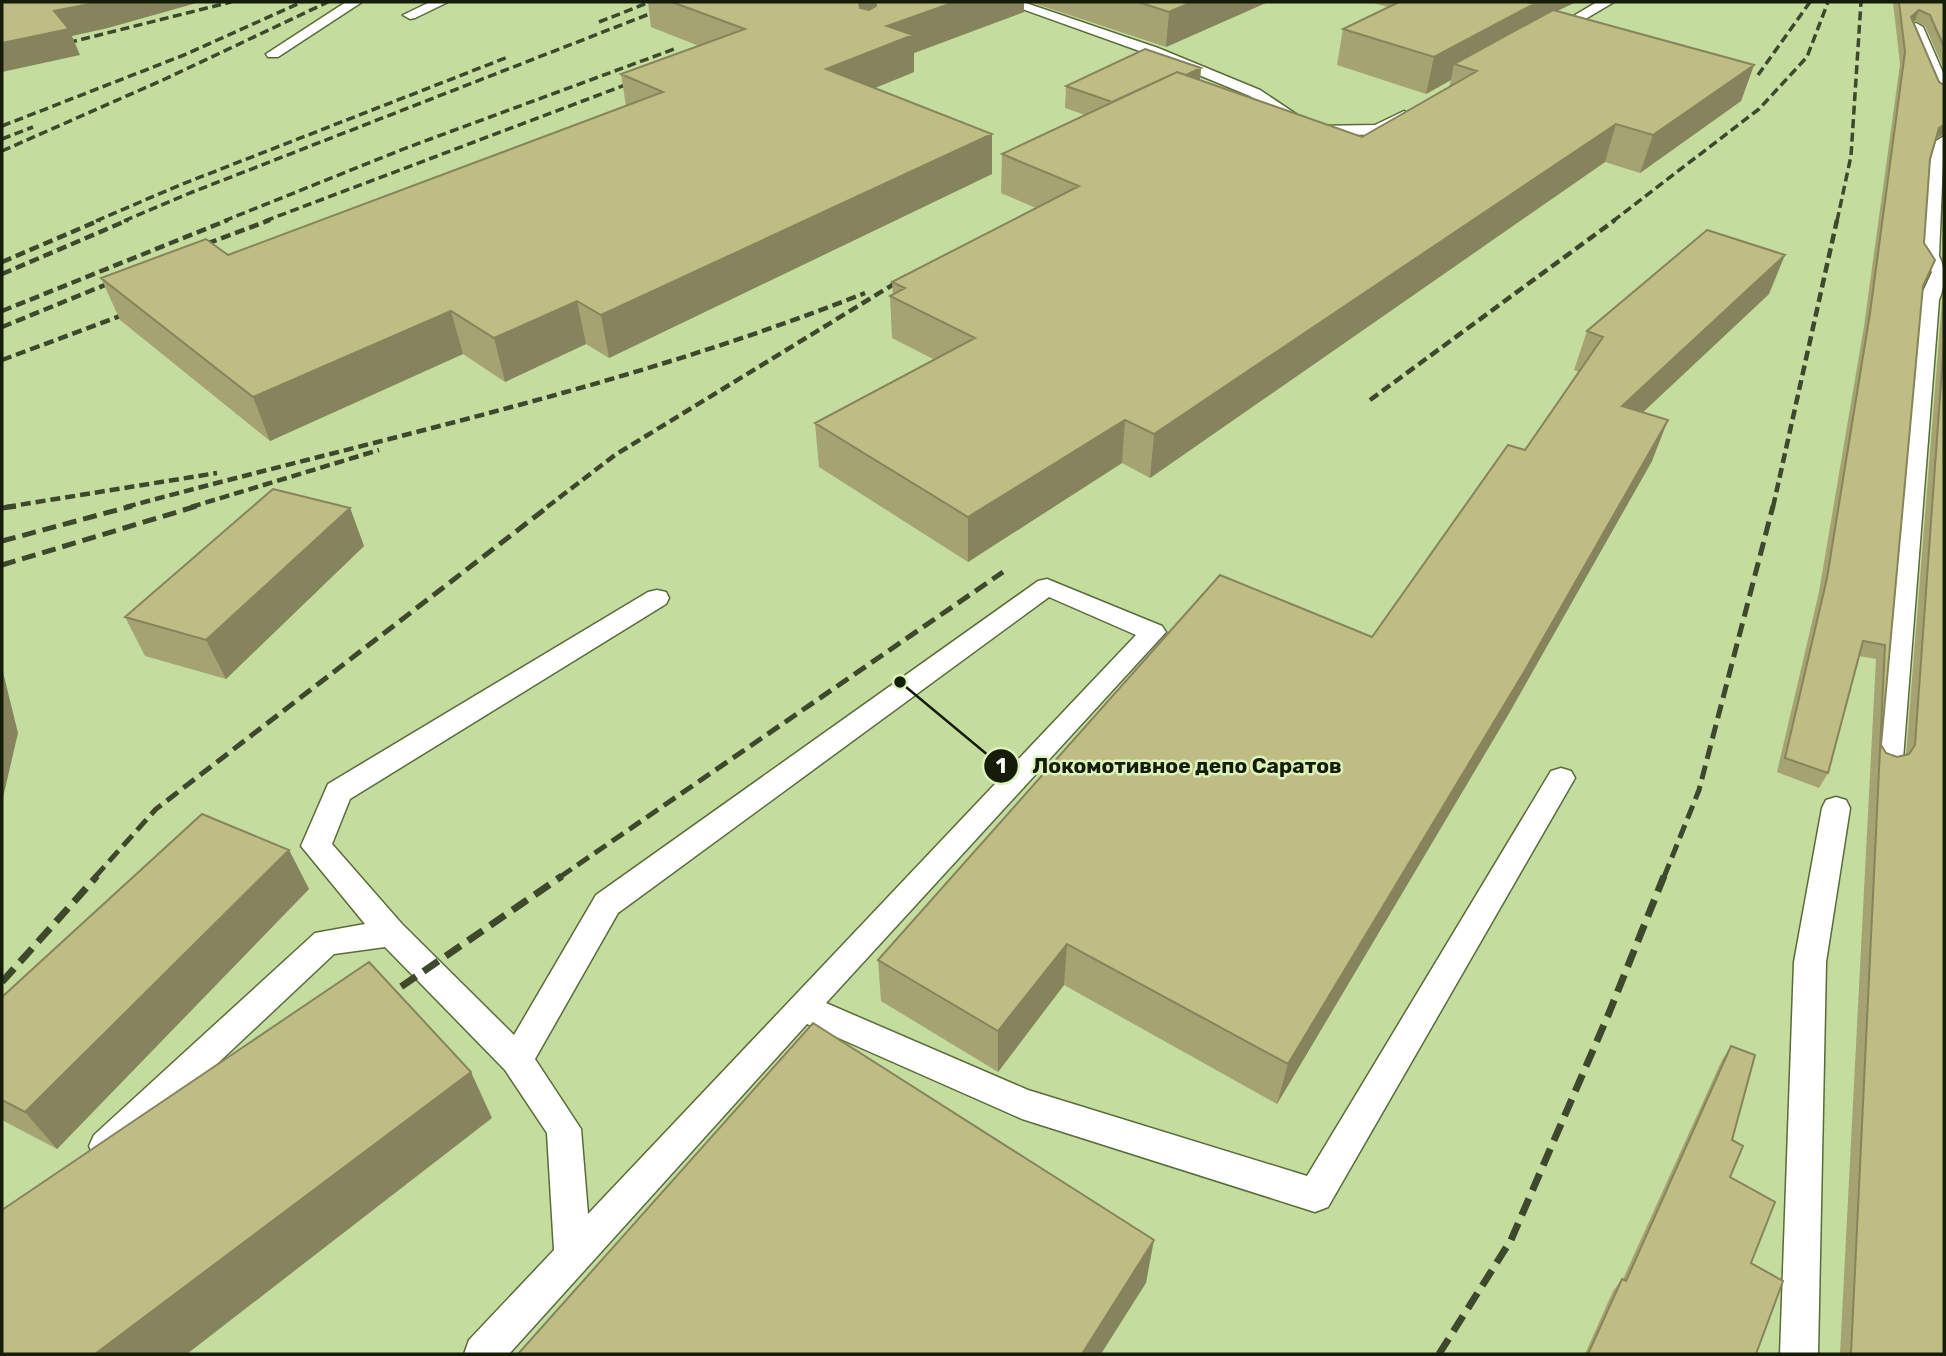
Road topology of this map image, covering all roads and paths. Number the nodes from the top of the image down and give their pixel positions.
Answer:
1 (355, 2) edge
2 (441, 2) edge
3 (1010, 2) edge
4 (1607, 2) edge
5 (410, 15) dead end
6 (1916, 27) edge
7 (1542, 39) edge
8 (273, 54) dead end
9 (1944, 92) edge
10 (1414, 111) edge
11 (1944, 141) edge
12 (1942, 273) edge
13 (657, 598) dead end
14 (1889, 759) edge
15 (1561, 778) dead end
16 (1836, 808) dead end
17 (391, 933) junction
18 (802, 1007) junction
19 (517, 1060) junction
20 (106, 1146) edge
21 (573, 1257) junction
22 (483, 1354) edge
23 (1799, 1354) edge

1 - 8 lane
2 - 5 lane
3 - 10 lane
4 - 7 lane
6 - 9 lane
11 - 12 lane
12 - 14 lane
13 - 17 lane
15 - 18 lane
16 - 23 lane
17 - 19 lane
17 - 20 lane
18 - 19 lane
18 - 21 lane
19 - 21 lane
21 - 22 lane

